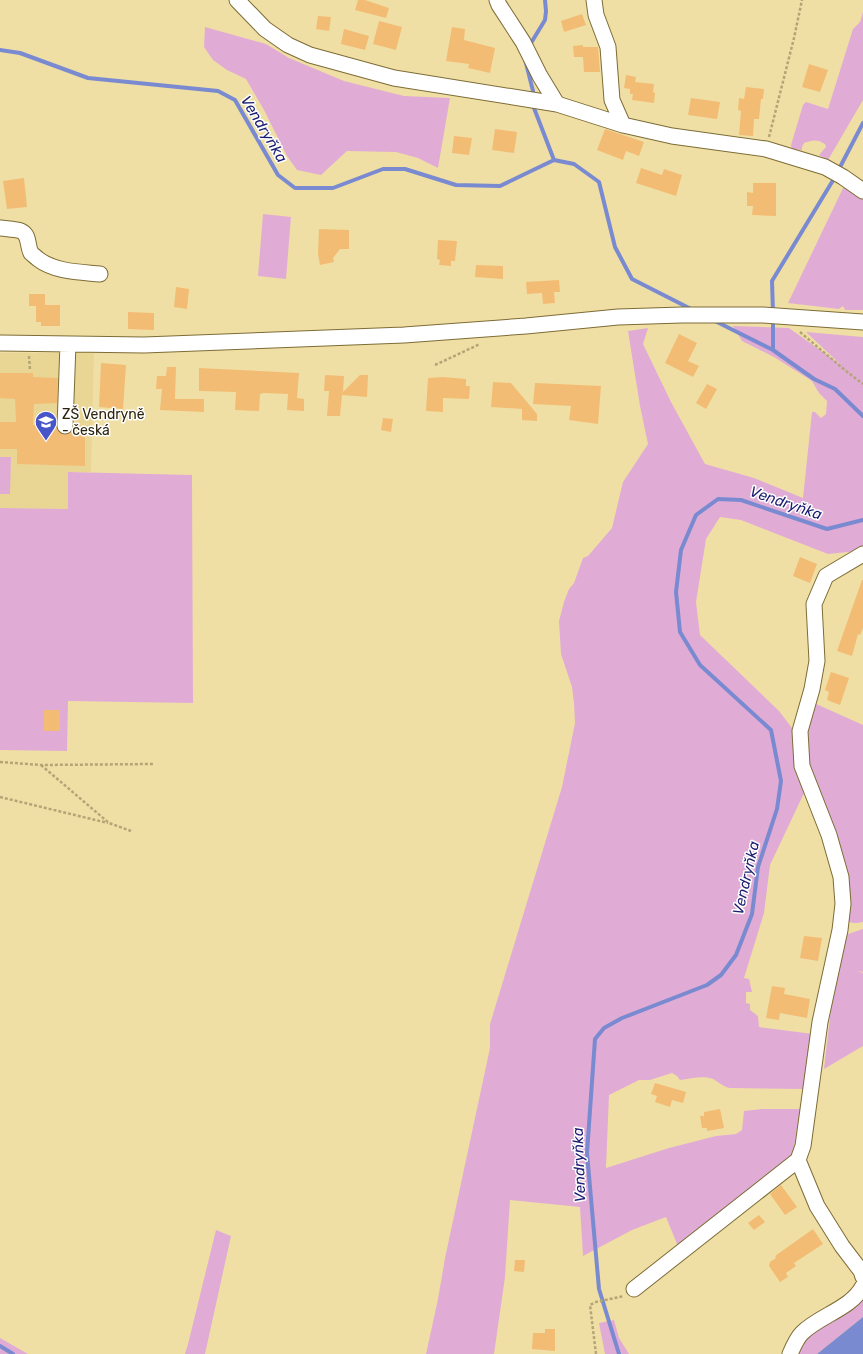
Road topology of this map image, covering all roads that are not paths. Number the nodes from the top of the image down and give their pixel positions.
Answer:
1 (237, 0) edge
2 (497, 0) edge
3 (594, 0) edge
4 (557, 104) junction
5 (623, 125) junction
6 (863, 191) edge
7 (0, 228) edge
8 (100, 274) dead end
9 (863, 322) edge
10 (0, 343) edge
11 (68, 344) junction
12 (65, 426) dead end
13 (863, 554) edge
14 (798, 1160) junction
15 (863, 1277) edge
16 (863, 1286) edge
17 (634, 1289) dead end
18 (790, 1354) edge

1 - 4 street
2 - 4 street
3 - 5 street
4 - 5 street
5 - 6 street
7 - 8 street
9 - 11 street
10 - 11 street
11 - 12 street
13 - 14 street
14 - 15 street
14 - 17 street
16 - 18 street

